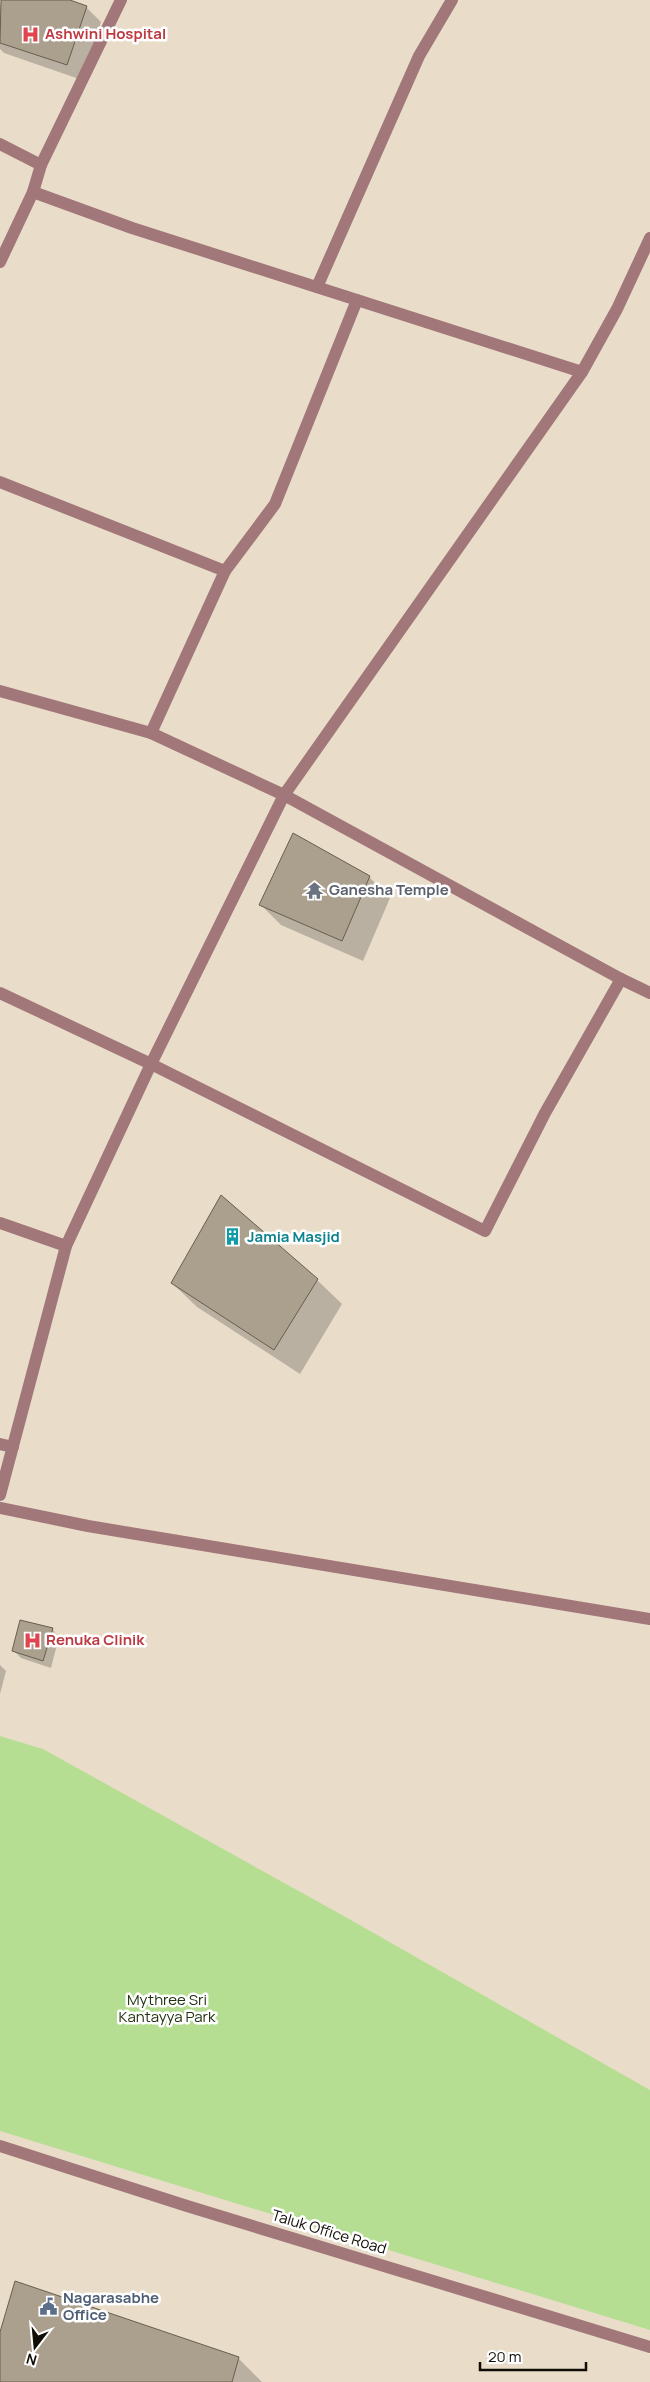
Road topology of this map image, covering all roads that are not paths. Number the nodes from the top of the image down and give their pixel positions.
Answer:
1 (121, 0) edge
2 (452, 0) edge
3 (0, 144) edge
4 (41, 165) junction
5 (34, 192) junction
6 (650, 238) edge
7 (0, 262) edge
8 (317, 287) junction
9 (357, 300) junction
10 (582, 372) junction
11 (0, 482) edge
12 (225, 571) junction
13 (0, 691) edge
14 (151, 733) junction
15 (284, 795) junction
16 (621, 979) junction
17 (0, 993) edge
18 (650, 993) edge
19 (151, 1064) junction
20 (0, 1222) edge
21 (66, 1246) junction
22 (6, 1446) edge
23 (0, 1495) edge
24 (0, 1508) edge
25 (650, 1619) edge
26 (0, 2146) edge
27 (650, 2347) edge

1 - 4 street
2 - 8 street
3 - 4 street
4 - 5 street
5 - 7 street
5 - 8 street
6 - 10 street
8 - 9 street
9 - 10 street
9 - 12 street
10 - 15 street
11 - 12 street
12 - 14 street
13 - 14 street
14 - 15 street
15 - 16 street
15 - 19 street
16 - 18 street
16 - 19 street
17 - 19 street
19 - 21 street
20 - 21 street
21 - 22 street
22 - 23 street
24 - 25 street
26 - 27 street, Taluk Office Road

